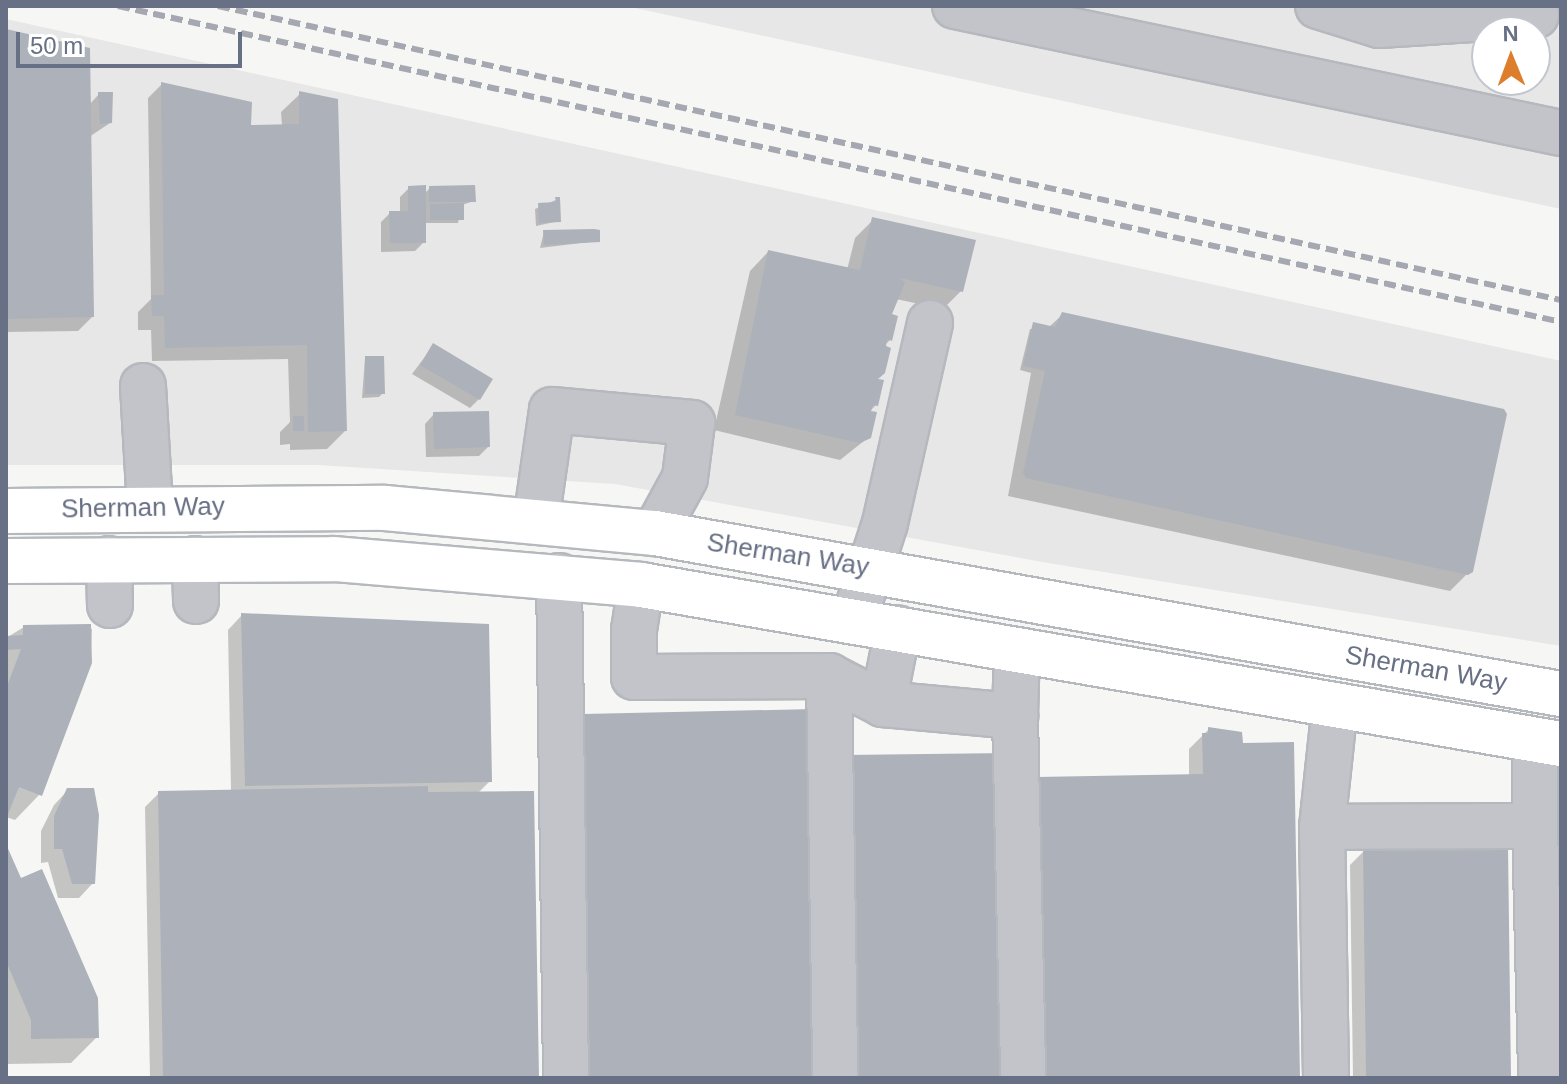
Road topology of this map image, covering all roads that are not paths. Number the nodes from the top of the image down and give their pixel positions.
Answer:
1 (955, 6) edge
2 (1318, 6) edge
3 (1535, 6) edge
4 (1561, 133) edge
5 (930, 323) dead end
6 (143, 386) dead end
7 (150, 507) junction
8 (343, 507) junction
9 (6, 511) edge
10 (536, 521) junction
11 (655, 533) junction
12 (109, 559) junction
13 (334, 559) junction
14 (6, 561) edge
15 (869, 568) junction
16 (542, 574) junction
17 (641, 585) junction
18 (110, 605) dead end
19 (854, 619) junction
20 (898, 628) junction
21 (1017, 650) junction
22 (1346, 655) junction
23 (829, 676) junction
24 (1561, 694) edge
25 (883, 704) junction
26 (1335, 706) junction
27 (1015, 716) junction
28 (1548, 742) edge
29 (1322, 827) junction
30 (1544, 842) edge
31 (566, 1078) edge
32 (835, 1078) edge
33 (1023, 1078) edge
34 (1326, 1078) edge
35 (1541, 1078) edge

1 - 4 lane
2 - 3 lane
5 - 15 lane
6 - 7 lane
7 - 8 main road, Sherman Way
7 - 9 main road, Sherman Way
8 - 10 main road, Sherman Way
8 - 13 main road
10 - 11 main road, Sherman Way
10 - 11 lane
10 - 16 main road
11 - 15 main road, Sherman Way
11 - 17 main road
12 - 13 main road, Sherman Way
12 - 14 main road, Sherman Way
12 - 18 lane
13 - 16 main road, Sherman Way
15 - 19 lane
15 - 22 main road, Sherman Way
16 - 17 main road, Sherman Way
16 - 31 lane
17 - 19 main road, Sherman Way
17 - 23 lane
19 - 20 main road, Sherman Way
20 - 21 main road, Sherman Way
20 - 25 lane
21 - 26 main road, Sherman Way
21 - 27 lane
22 - 24 main road, Sherman Way
22 - 26 main road
23 - 25 lane
23 - 32 lane
25 - 27 lane
26 - 28 main road, Sherman Way
26 - 29 lane
27 - 33 lane
28 - 30 lane
29 - 30 lane
29 - 34 lane
30 - 35 lane

